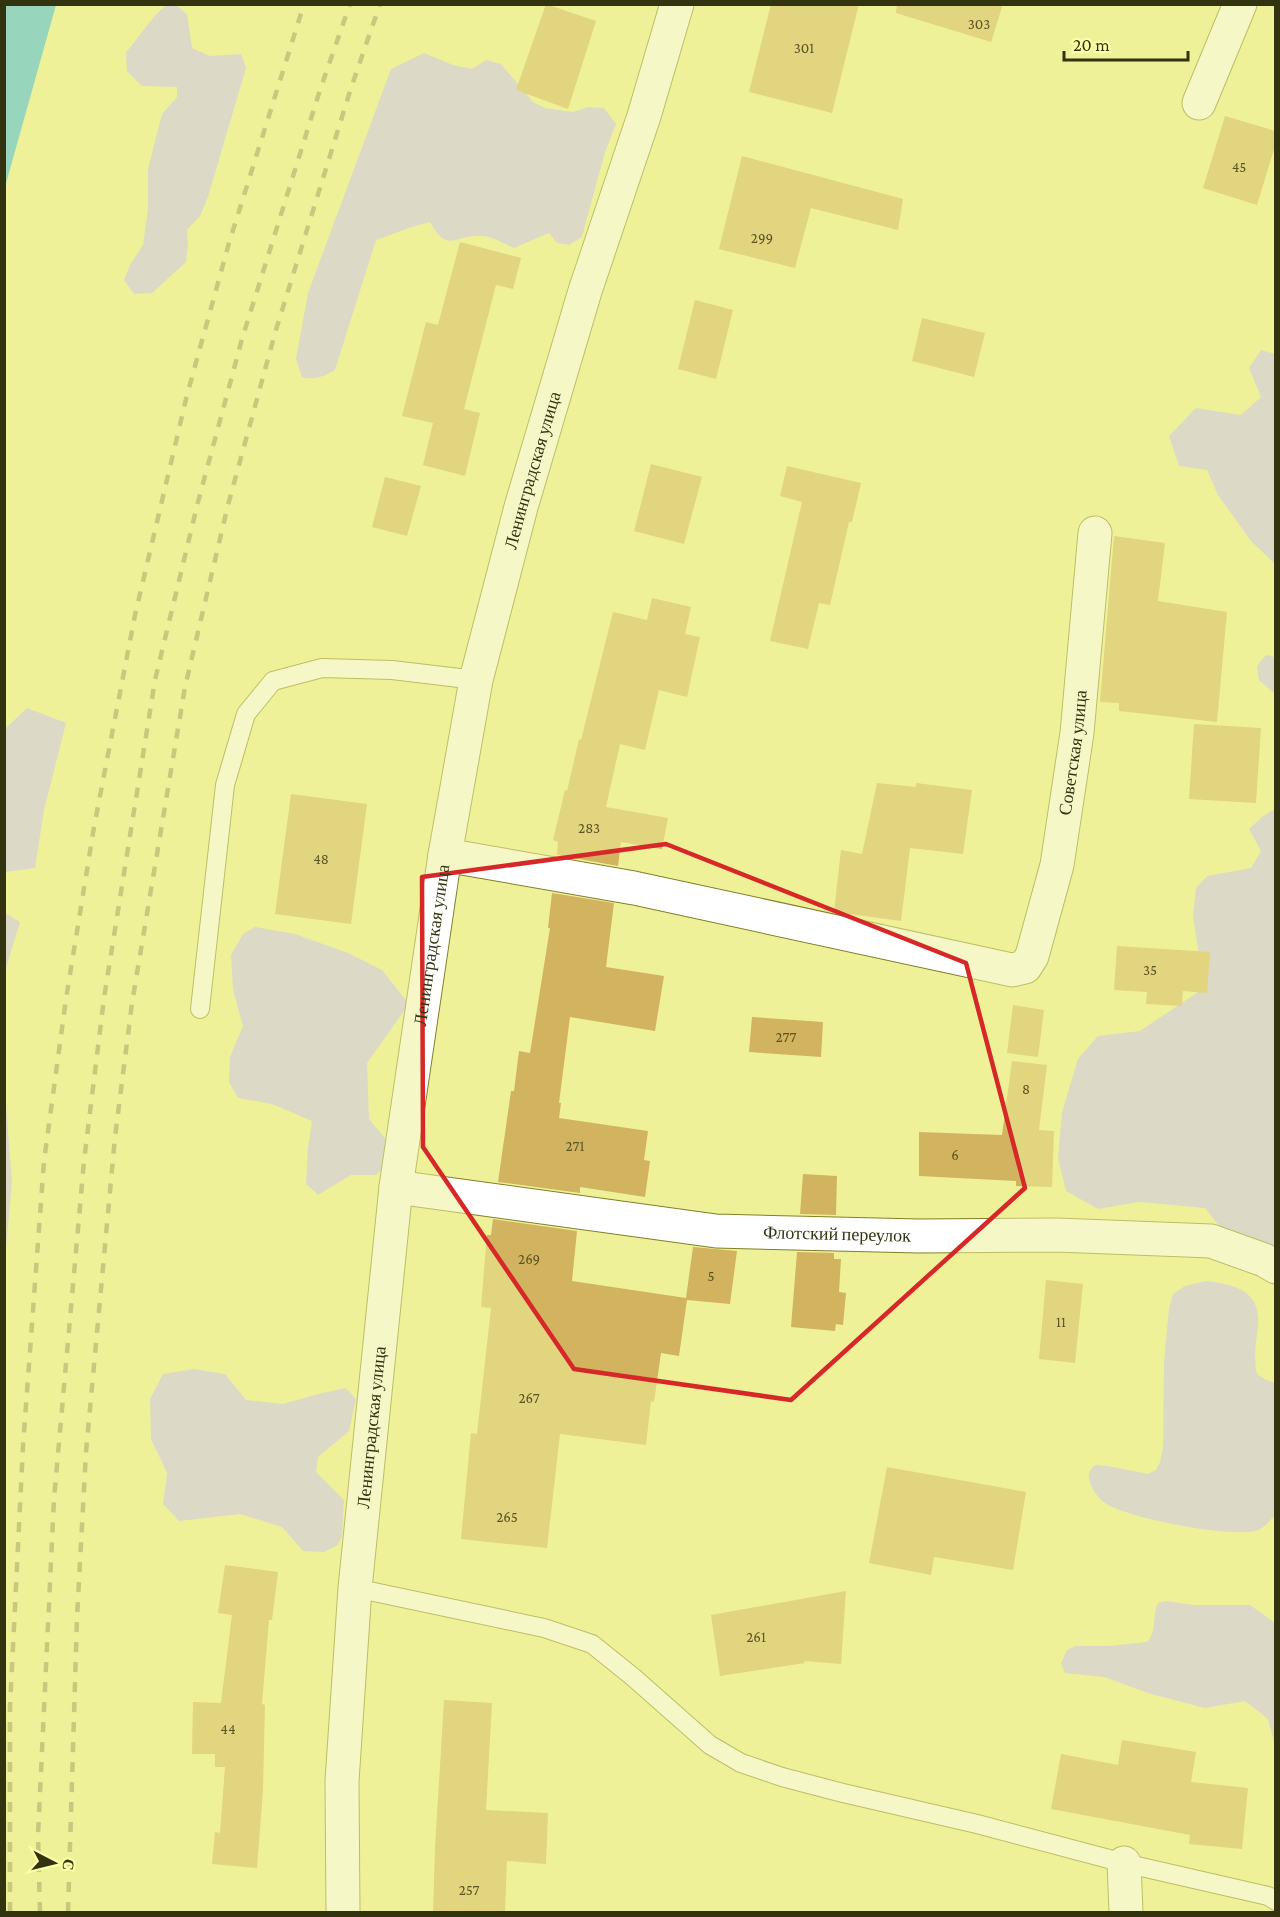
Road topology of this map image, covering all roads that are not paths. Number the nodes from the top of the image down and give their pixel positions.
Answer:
1 (677, 4) edge
2 (1240, 4) edge
3 (1199, 103) dead end
4 (1095, 533) dead end
5 (476, 680) junction
6 (445, 855) junction
7 (200, 1010) dead end
8 (396, 1187) junction
9 (1275, 1267) edge
10 (355, 1588) junction
11 (1125, 1863) junction
12 (1275, 1901) edge
13 (343, 1912) edge
14 (1126, 1912) edge

1 - 5 street, Ленинградская улица
2 - 3 street
4 - 6 street, Советская улица
5 - 6 street, Ленинградская улица
5 - 7 lane
6 - 8 street, Ленинградская улица
8 - 9 street, Флотский переулок
8 - 10 street, Ленинградская улица
10 - 11 lane
10 - 13 street, Ленинградская улица
11 - 12 lane
11 - 14 street

